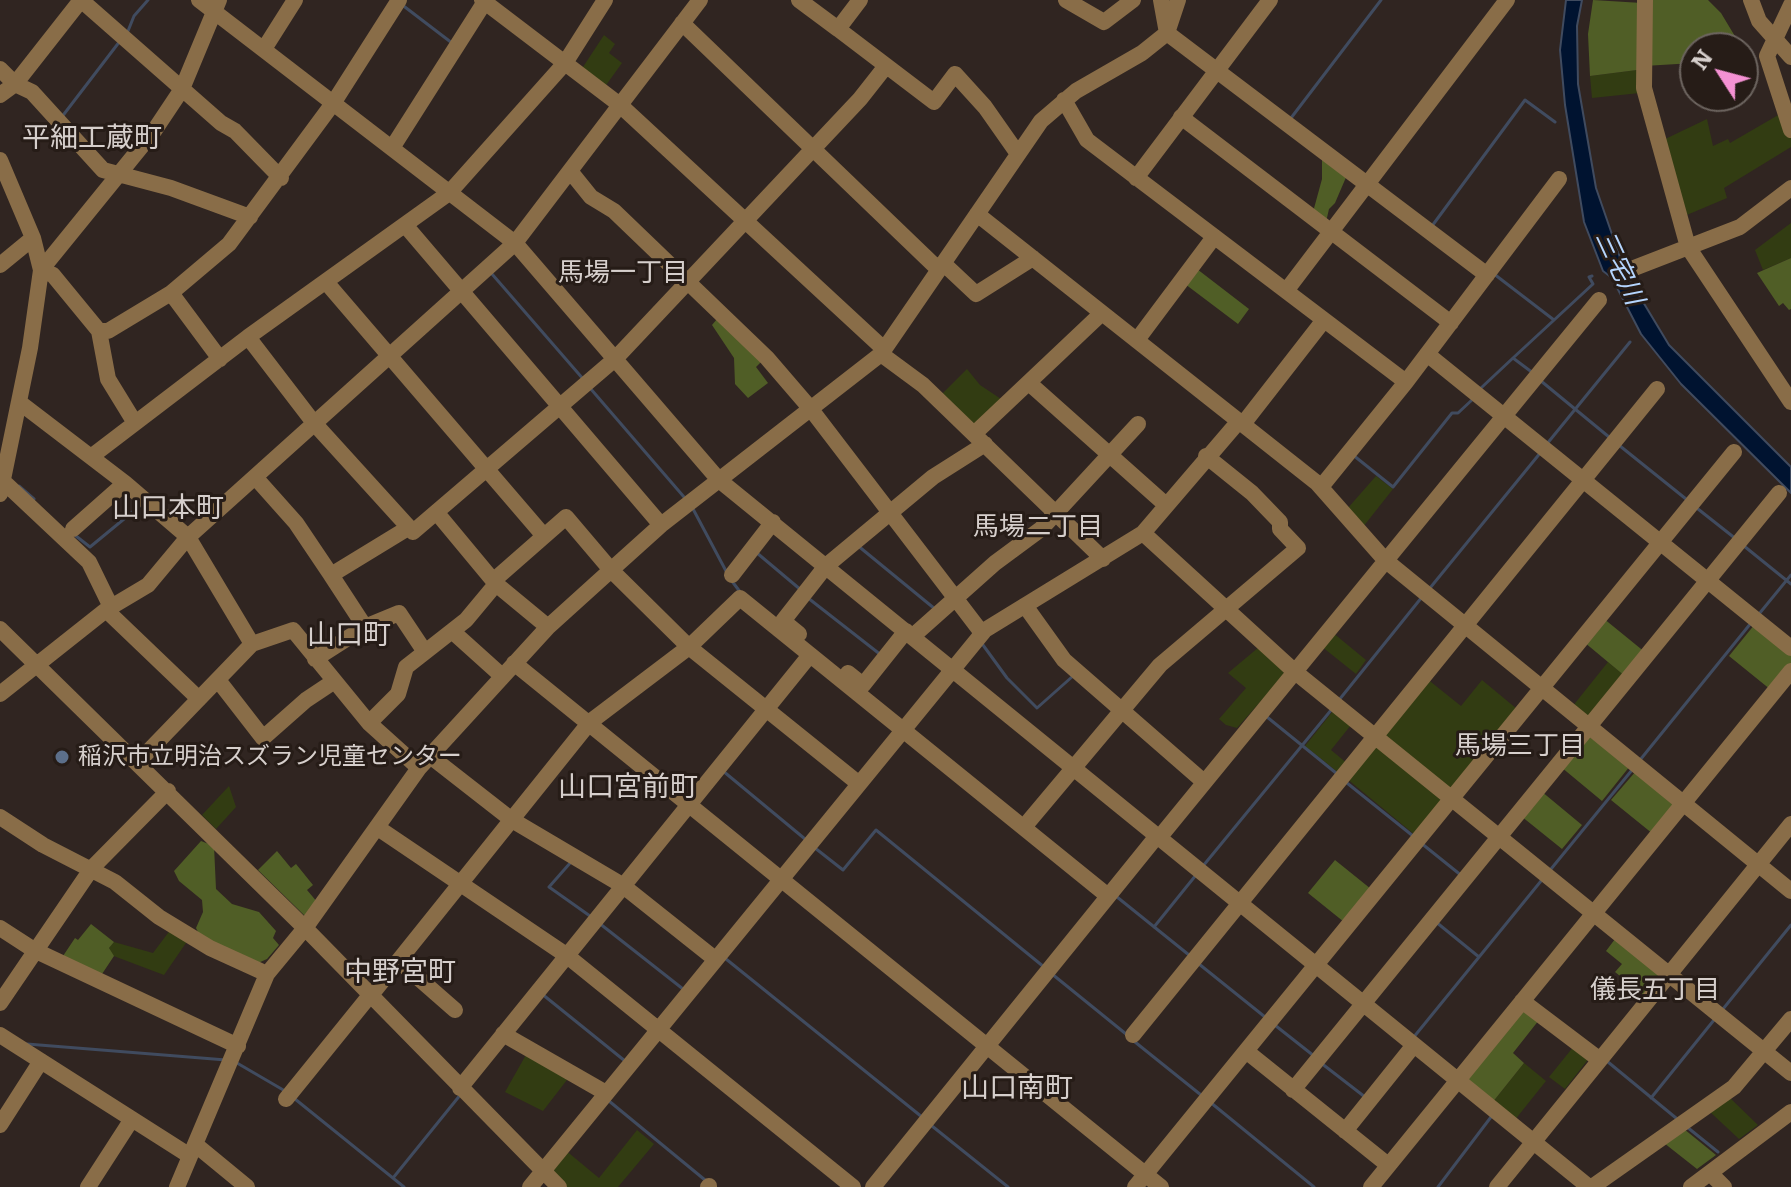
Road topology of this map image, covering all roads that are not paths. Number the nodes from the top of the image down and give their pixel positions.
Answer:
1 (81, 0) edge
2 (199, 0) edge
3 (295, 0) edge
4 (399, 0) edge
5 (605, 0) edge
6 (700, 0) edge
7 (799, 0) edge
8 (860, 0) edge
9 (1066, 0) edge
10 (1133, 0) edge
11 (1161, 0) edge
12 (1178, 0) edge
13 (1507, 0) edge
14 (1645, 0) edge
15 (1751, 0) edge
16 (484, 1) edge
17 (1267, 1) edge
18 (1791, 5) edge
19 (217, 6) edge
20 (682, 23) junction
21 (838, 29) junction
22 (1167, 33) junction
23 (1775, 40) junction
24 (264, 49) junction
25 (1791, 57) edge
26 (565, 63) junction
27 (886, 66) junction
28 (0, 69) edge
29 (1217, 70) junction
30 (15, 84) junction
31 (182, 89) junction
32 (0, 95) edge
33 (1064, 100) junction
34 (334, 102) junction
35 (620, 105) junction
36 (1181, 117) junction
37 (1791, 130) edge
38 (392, 148) junction
39 (813, 150) junction
40 (1018, 154) junction
41 (1, 167) edge
42 (570, 171) junction
43 (118, 176) junction
44 (281, 178) junction
45 (1136, 178) junction
46 (1559, 179) dead end
47 (1367, 184) junction
48 (1791, 188) edge
49 (449, 193) junction
50 (977, 214) junction
51 (250, 217) junction
52 (746, 221) junction
53 (405, 225) junction
54 (1331, 231) junction
55 (1214, 237) junction
56 (33, 238) junction
57 (515, 243) junction
58 (1688, 247) junction
59 (1033, 258) junction
60 (0, 265) edge
61 (941, 266) junction
62 (41, 270) junction
63 (1629, 270) dead end
64 (1487, 275) junction
65 (326, 282) junction
66 (687, 282) junction
67 (461, 291) junction
68 (1286, 291) junction
69 (171, 293) junction
70 (1599, 300) dead end
71 (1102, 313) junction
72 (1324, 320) junction
73 (1451, 323) junction
74 (99, 331) junction
75 (248, 337) junction
76 (1137, 340) junction
77 (882, 351) junction
78 (1427, 354) junction
79 (389, 355) junction
80 (220, 359) junction
81 (615, 359) junction
82 (1406, 382) junction
83 (1029, 383) junction
84 (1657, 389) dead end
85 (19, 402) junction
86 (1791, 402) edge
87 (560, 407) junction
88 (810, 408) junction
89 (1503, 416) junction
90 (135, 423) junction
91 (314, 423) junction
92 (1241, 423) junction
93 (1138, 424) dead end
94 (980, 439) junction
95 (4, 452) edge
96 (1734, 452) dead end
97 (92, 456) junction
98 (1109, 456) junction
99 (1206, 456) junction
100 (487, 470) junction
101 (255, 477) junction
102 (719, 480) junction
103 (1583, 481) junction
104 (125, 483) junction
105 (1321, 487) junction
106 (1, 488) edge
107 (1779, 493) dead end
108 (1166, 505) junction
109 (891, 512) junction
110 (1054, 512) junction
111 (437, 513) junction
112 (773, 522) junction
113 (661, 525) junction
114 (408, 528) junction
115 (73, 529) dead end
116 (1143, 533) junction
117 (544, 536) junction
118 (188, 537) junction
119 (1660, 543) junction
120 (1103, 559) junction
121 (1385, 560) junction
122 (826, 566) junction
123 (611, 570) junction
124 (331, 575) junction
125 (732, 575) dead end
126 (495, 582) junction
127 (1708, 582) junction
128 (954, 599) junction
129 (1026, 607) junction
130 (109, 609) junction
131 (1225, 610) junction
132 (1465, 626) junction
133 (365, 627) junction
134 (548, 627) junction
135 (0, 629) edge
136 (452, 631) junction
137 (982, 633) junction
138 (910, 634) junction
139 (252, 644) junction
140 (689, 647) junction
141 (1791, 648) edge
142 (425, 652) junction
143 (810, 655) junction
144 (315, 659) junction
145 (514, 663) junction
146 (36, 664) junction
147 (951, 668) junction
148 (1294, 671) junction
149 (1791, 671) edge
150 (502, 676) junction
151 (218, 680) junction
152 (333, 682) junction
153 (1541, 687) junction
154 (0, 694) edge
155 (199, 699) junction
156 (766, 710) junction
157 (1122, 710) junction
158 (590, 722) junction
159 (369, 723) junction
160 (1590, 727) junction
161 (901, 730) junction
162 (1374, 737) junction
163 (138, 762) junction
164 (424, 762) junction
165 (1073, 768) junction
166 (1204, 782) junction
167 (858, 783) junction
168 (168, 791) junction
169 (1450, 799) junction
170 (690, 803) junction
171 (1683, 803) junction
172 (0, 817) edge
173 (512, 820) junction
174 (1029, 821) dead end
175 (1791, 824) edge
176 (378, 828) junction
177 (1158, 837) junction
178 (1499, 838) junction
179 (1758, 864) junction
180 (92, 868) junction
181 (781, 878) junction
182 (461, 883) junction
183 (622, 885) junction
184 (1791, 891) edge
185 (1108, 896) junction
186 (1239, 903) junction
187 (1593, 914) junction
188 (0, 928) edge
189 (305, 928) junction
190 (34, 950) junction
191 (566, 955) junction
192 (715, 959) junction
193 (399, 961) junction
194 (1316, 965) junction
195 (267, 974) junction
196 (1668, 976) junction
197 (371, 994) junction
198 (1522, 1001) junction
199 (0, 1003) edge
200 (1364, 1004) junction
201 (455, 1010) dead end
202 (1791, 1019) edge
203 (658, 1029) junction
204 (503, 1034) junction
205 (0, 1035) edge
206 (1133, 1035) dead end
207 (1414, 1045) junction
208 (238, 1046) junction
209 (987, 1046) junction
210 (1246, 1051) junction
211 (1765, 1053) junction
212 (1600, 1060) junction
213 (41, 1061) junction
214 (1791, 1073) edge
215 (1458, 1080) junction
216 (460, 1088) junction
217 (1293, 1090) junction
218 (606, 1093) junction
219 (286, 1099) dead end
220 (1791, 1112) edge
221 (132, 1119) junction
222 (0, 1125) edge
223 (1345, 1131) junction
224 (1533, 1142) junction
225 (193, 1151) junction
226 (1388, 1165) junction
227 (541, 1173) junction
228 (1710, 1173) junction
229 (1140, 1181) edge
230 (88, 1187) edge
231 (177, 1187) edge
232 (247, 1187) edge
233 (530, 1187) edge
234 (559, 1187) edge
235 (853, 1187) edge
236 (873, 1187) edge
237 (1161, 1187) edge
238 (1371, 1187) edge
239 (1497, 1187) edge
240 (1590, 1187) edge
241 (1691, 1187) edge
242 (1724, 1187) edge

1 - 30 street
1 - 31 street
2 - 19 street
3 - 24 street
4 - 34 street
5 - 26 street
6 - 20 street
7 - 21 street
8 - 21 street
9 - 10 street
11 - 22 street
12 - 22 street
13 - 47 street
14 - 58 street
15 - 23 street
16 - 26 street
16 - 38 street
17 - 29 street
18 - 23 street
19 - 24 street
19 - 31 street
20 - 35 street
20 - 39 street
21 - 27 street
22 - 29 street
22 - 33 street
23 - 25 street
23 - 37 street
24 - 34 street
26 - 35 street
26 - 49 street
27 - 39 street
27 - 40 street
28 - 30 street
29 - 36 street
29 - 47 street
30 - 32 street
30 - 43 street
31 - 43 street
31 - 44 street
33 - 40 street
33 - 45 street
34 - 38 street
34 - 44 street
35 - 42 street
35 - 52 street
36 - 45 street
36 - 54 street
38 - 49 street
39 - 52 street
39 - 61 street
40 - 50 street
41 - 56 street
42 - 57 street
42 - 66 street
43 - 51 street
43 - 62 street
44 - 51 street
45 - 55 street
46 - 64 street
47 - 54 street
47 - 64 street
48 - 58 street
49 - 53 street
49 - 57 street
50 - 59 street
50 - 61 street
51 - 69 street
52 - 66 street
52 - 77 street
53 - 65 street
53 - 67 street
54 - 68 street
54 - 73 street
55 - 68 street
55 - 76 street
56 - 60 street
56 - 62 street
57 - 67 street
57 - 81 street
58 - 63 street
58 - 86 street
59 - 61 street
59 - 71 street
61 - 77 street
62 - 74 street
62 - 85 street
64 - 73 street
65 - 75 street
65 - 79 street
66 - 81 street
66 - 88 street
67 - 79 street
67 - 87 street
68 - 72 street
69 - 74 street
69 - 80 street
70 - 89 street
71 - 76 street
71 - 83 street
72 - 82 street
72 - 92 street
73 - 78 street
74 - 90 street
75 - 80 street
75 - 91 street
76 - 92 street
77 - 88 street
77 - 94 street
78 - 82 street
78 - 89 street
79 - 91 street
79 - 100 street
80 - 90 street
81 - 87 street
81 - 102 street
82 - 105 street
83 - 94 street
83 - 98 street
84 - 103 street
85 - 95 street
85 - 97 street
87 - 100 street
87 - 113 street
88 - 102 street
88 - 109 street
89 - 103 street
89 - 121 street
90 - 97 street
91 - 101 street
91 - 114 street
92 - 99 street
92 - 105 street
93 - 98 street
94 - 109 street
94 - 110 street
95 - 106 street
96 - 119 street
97 - 104 street
98 - 108 street
98 - 110 street
99 - 108 street
99 - 131 street
100 - 111 street
100 - 117 street
101 - 118 street
101 - 124 street
102 - 112 street
102 - 113 street
103 - 119 street
103 - 132 street
104 - 115 street
104 - 118 street
105 - 121 street
106 - 130 street
107 - 127 street
108 - 116 street
109 - 122 street
109 - 128 street
110 - 120 street
110 - 128 street
111 - 114 street
111 - 126 street
112 - 122 street
112 - 125 street
113 - 123 street
114 - 124 street
116 - 120 street
116 - 131 street
117 - 123 street
117 - 126 street
118 - 130 street
118 - 139 street
119 - 127 street
119 - 153 street
120 - 129 street
121 - 132 street
121 - 148 street
122 - 138 street
122 - 138 street
123 - 134 street
123 - 140 street
124 - 133 street
126 - 134 street
126 - 136 street
127 - 141 street
127 - 160 street
128 - 137 street
128 - 138 street
129 - 137 street
129 - 157 street
130 - 146 street
130 - 155 street
131 - 148 street
131 - 157 street
132 - 153 street
132 - 162 street
133 - 142 street
133 - 144 street
134 - 145 street
135 - 146 street
136 - 142 street
136 - 150 street
137 - 147 street
138 - 147 street
139 - 144 street
139 - 151 street
140 - 143 street
140 - 156 street
140 - 158 street
142 - 159 street
143 - 156 street
143 - 161 street
144 - 152 street
145 - 150 street
145 - 158 street
146 - 154 street
146 - 163 street
147 - 161 street
147 - 165 street
148 - 162 street
148 - 166 street
149 - 171 street
150 - 164 street
151 - 152 street
151 - 155 street
152 - 159 street
153 - 160 street
153 - 169 street
155 - 163 street
156 - 167 street
156 - 170 street
157 - 165 street
157 - 166 street
158 - 170 street
158 - 173 street
159 - 164 street
160 - 171 street
160 - 178 street
161 - 167 street
161 - 185 street
162 - 169 street
162 - 186 street
163 - 168 street
164 - 173 street
164 - 176 street
165 - 174 street
165 - 177 street
166 - 177 street
167 - 181 street
168 - 180 street
168 - 189 street
169 - 178 street
169 - 194 street
170 - 181 street
170 - 183 street
171 - 179 street
171 - 187 street
172 - 180 street
173 - 182 street
173 - 183 street
175 - 179 street
176 - 182 street
176 - 189 street
177 - 185 street
177 - 186 street
178 - 187 street
178 - 200 street
179 - 184 street
179 - 196 street
180 - 190 street
180 - 195 street
181 - 192 street
181 - 209 street
182 - 191 street
182 - 193 street
183 - 191 street
183 - 192 street
185 - 209 street
186 - 194 street
186 - 206 street
187 - 196 street
187 - 198 street
188 - 190 street
189 - 195 street
189 - 197 street
190 - 199 street
190 - 208 street
191 - 203 street
191 - 204 street
192 - 203 street
193 - 197 street
193 - 201 street
194 - 200 street
194 - 210 street
195 - 208 street
196 - 211 street
196 - 212 street
197 - 216 street
197 - 219 street
198 - 212 street
198 - 215 street
200 - 207 street
200 - 217 street
202 - 211 street
203 - 218 street
203 - 235 street
204 - 216 street
204 - 218 street
205 - 213 street
207 - 215 street
207 - 223 street
208 - 225 street
209 - 229 street
209 - 236 street
210 - 217 street
210 - 229 street
211 - 214 street
211 - 240 street
212 - 224 street
213 - 221 street
213 - 222 street
215 - 224 street
215 - 226 street
216 - 227 street
217 - 223 street
218 - 227 street
220 - 228 street
221 - 225 street
221 - 230 street
223 - 226 street
224 - 239 street
224 - 240 street
225 - 231 street
225 - 232 street
226 - 238 street
227 - 233 street
227 - 234 street
228 - 241 street
228 - 242 street
229 - 237 street

